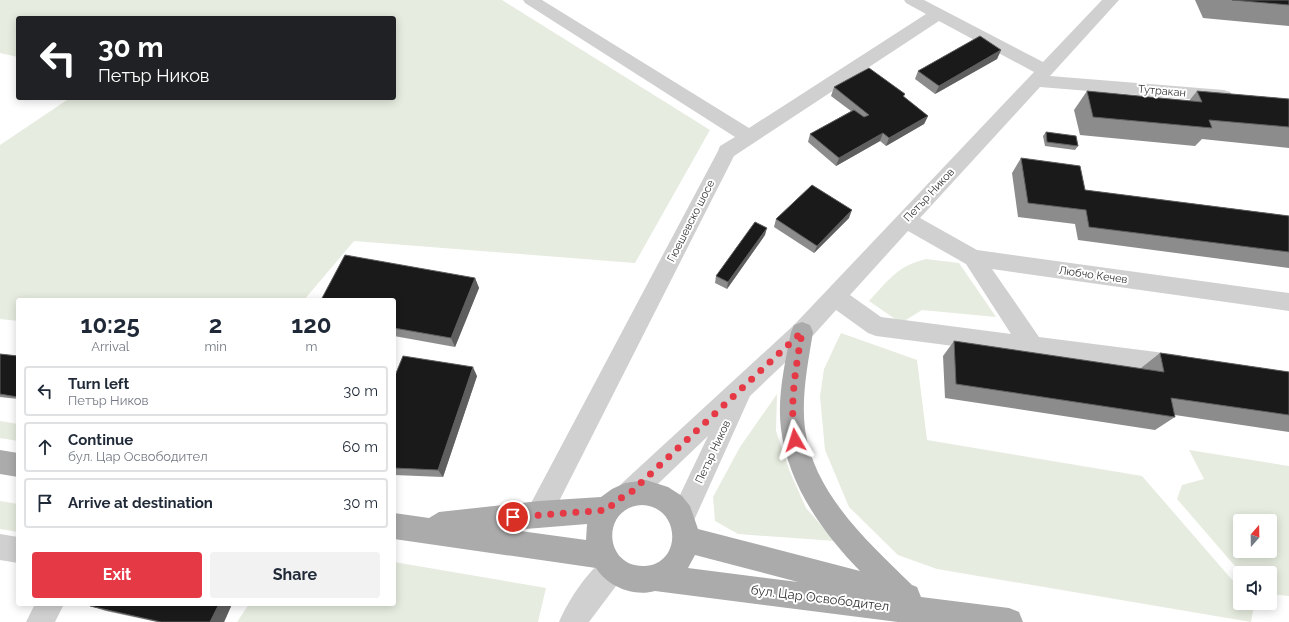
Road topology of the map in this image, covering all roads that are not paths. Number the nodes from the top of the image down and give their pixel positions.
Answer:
1 (530, 0) edge
2 (912, 0) edge
3 (1111, 0) edge
4 (938, 14) junction
5 (1040, 76) junction
6 (1242, 98) edge
7 (749, 137) junction
8 (906, 220) junction
9 (973, 258) junction
10 (835, 297) junction
11 (1289, 302) edge
12 (802, 332) junction
13 (1033, 347) junction
14 (1204, 368) edge
15 (744, 387) junction
16 (0, 462) edge
17 (16, 465) edge
18 (629, 494) junction
19 (607, 510) junction
20 (539, 514) junction
21 (400, 527) edge
22 (684, 529) junction
23 (608, 562) junction
24 (657, 578) junction
25 (902, 595) junction
26 (49, 606) edge
27 (996, 620) edge
28 (40, 622) edge
29 (573, 622) edge

1 - 7 street
2 - 4 street
3 - 5 street, Петър Ников
4 - 5 street
4 - 7 street, Гюешевско шосе
5 - 6 street, Тутракан
5 - 8 street, Петър Ников
7 - 20 street, Гюешевско шосе
8 - 9 street, Любчо Кечев
8 - 10 street, Петър Ников
9 - 11 street, Любчо Кечев
9 - 13 street
10 - 12 street, Петър Ников
10 - 13 street
12 - 15 street, Петър Ников
12 - 25 main road
13 - 14 street
15 - 18 street, Петър Ников
15 - 22 street, Петър Ников
16 - 17 main road
18 - 19 main road
18 - 22 main road
19 - 20 main road, бул. Цар Освободител
19 - 23 main road
20 - 21 main road, бул. Цар Освободител
21 - 23 main road, бул. Цар Освободител
22 - 24 main road
22 - 25 main road, бул. Цар Освободител
23 - 24 main road, бул. Цар Освободител
23 - 29 street
24 - 27 main road, бул. Цар Освободител
25 - 27 main road, бул. Цар Освободител
26 - 28 street

